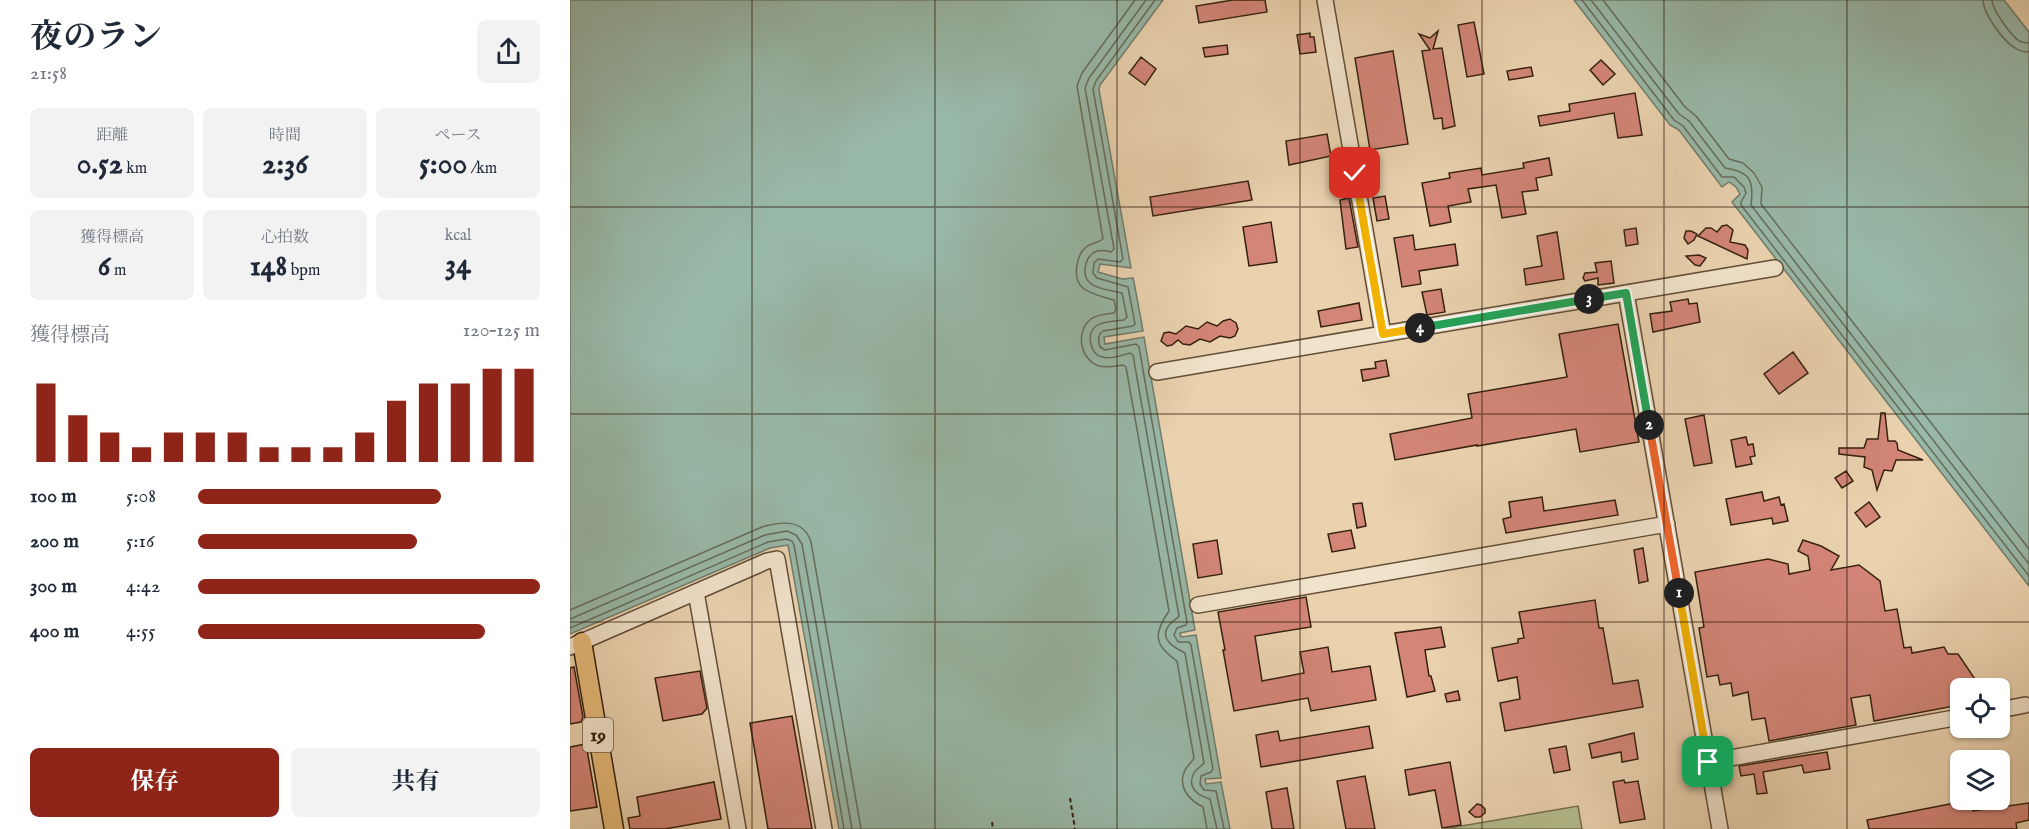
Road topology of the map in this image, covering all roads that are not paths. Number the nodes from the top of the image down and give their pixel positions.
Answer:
1 (1325, 0) edge
2 (1775, 268) dead end
3 (1626, 293) junction
4 (1383, 334) junction
5 (1157, 372) dead end
6 (1667, 524) junction
7 (696, 592) junction
8 (1198, 605) dead end
9 (576, 644) edge
10 (2025, 705) dead end
11 (2010, 708) edge
12 (1950, 719) edge
13 (1708, 762) junction
14 (614, 829) edge
15 (738, 829) edge
16 (824, 829) edge
17 (1720, 829) edge

1 - 4 street
2 - 3 street
3 - 4 street
3 - 6 street
4 - 5 street
6 - 8 street
6 - 13 street
7 - 9 street
7 - 15 street
7 - 16 street
9 - 14 main road, 19
10 - 11 street
12 - 13 street
13 - 17 street

